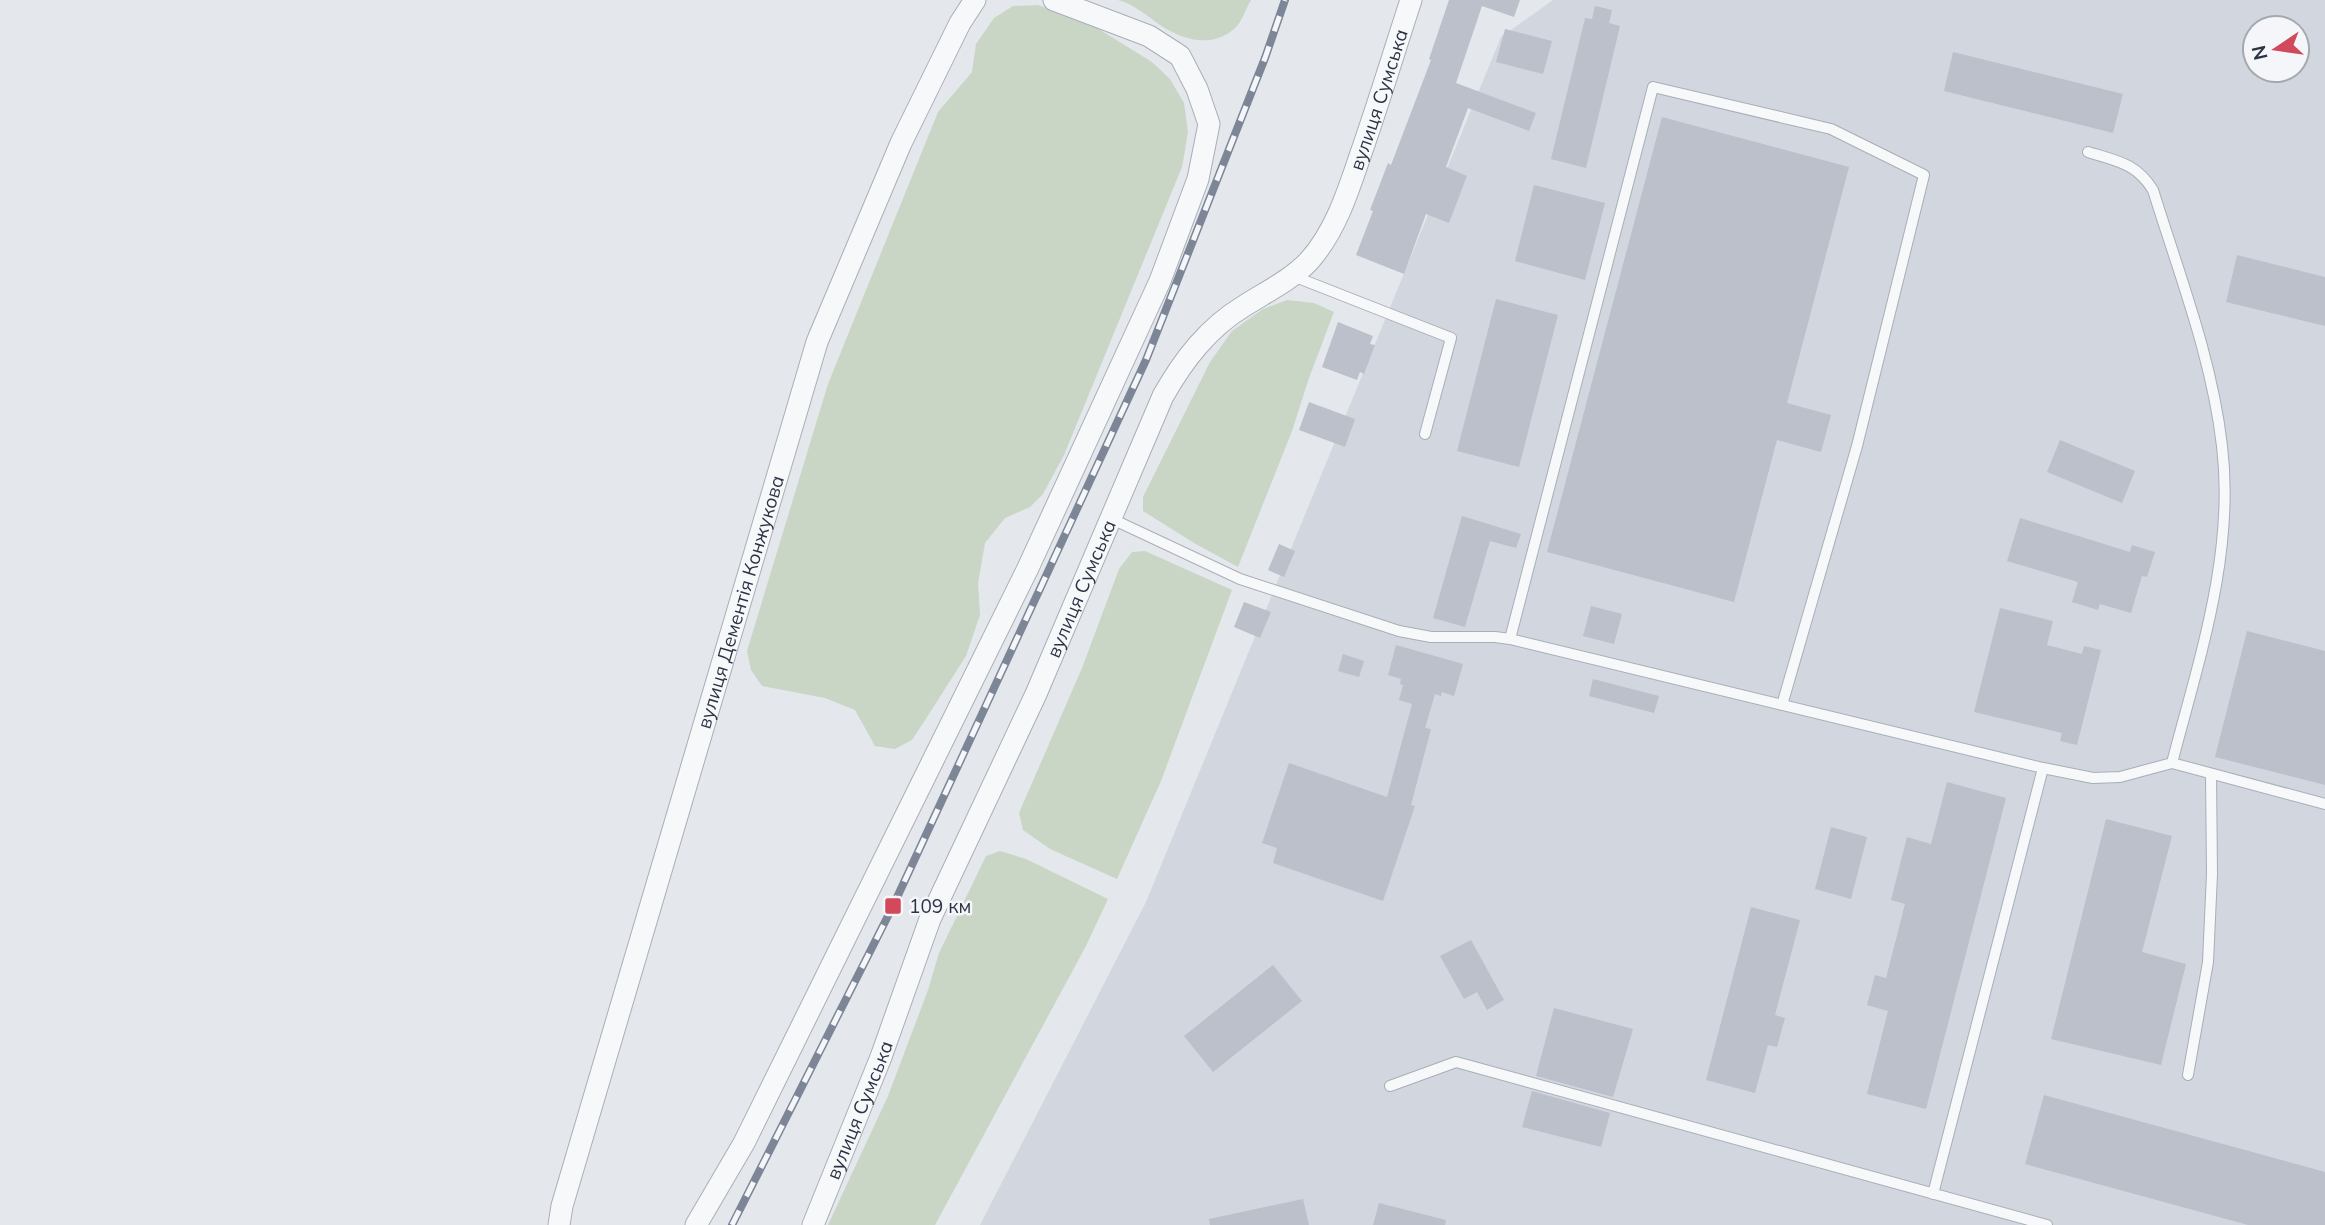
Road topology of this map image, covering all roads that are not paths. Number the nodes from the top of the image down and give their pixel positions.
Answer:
1 (975, 0) edge
2 (1054, 0) edge
3 (1411, 0) edge
4 (2088, 152) dead end
5 (1293, 276) junction
6 (1425, 434) dead end
7 (1112, 519) junction
8 (1510, 639) junction
9 (1782, 705) junction
10 (2172, 763) junction
11 (2043, 768) junction
12 (2211, 774) junction
13 (2325, 804) edge
14 (2188, 1075) dead end
15 (1390, 1086) dead end
16 (1933, 1194) junction
17 (559, 1225) edge
18 (696, 1225) edge
19 (813, 1225) edge
20 (2047, 1225) edge

1 - 17 street, вулиця Дементія Конжукова
2 - 18 street
3 - 5 street, вулиця Сумська
4 - 10 lane
5 - 6 lane
5 - 7 street, вулиця Сумська
7 - 8 lane
7 - 19 street, вулиця Сумська
8 - 9 lane
8 - 9 lane
9 - 11 lane
10 - 11 lane
10 - 12 lane
11 - 16 lane
12 - 13 lane
12 - 14 lane
15 - 16 lane
16 - 20 lane

